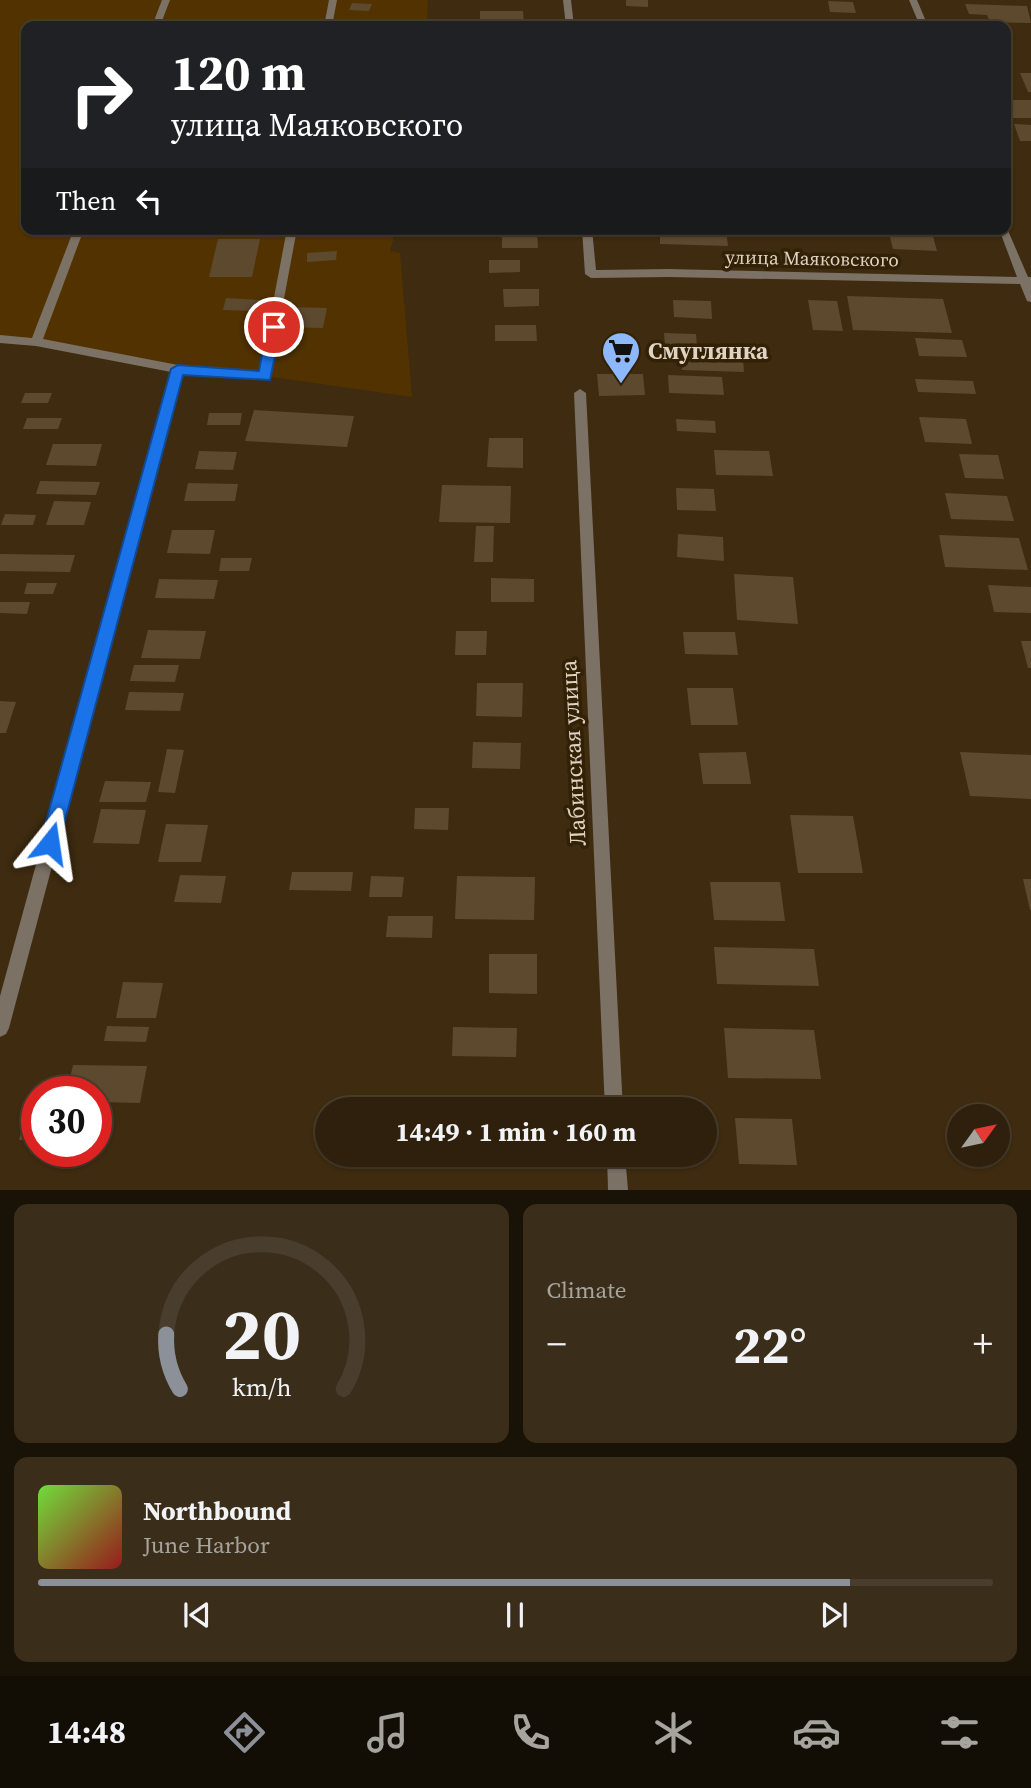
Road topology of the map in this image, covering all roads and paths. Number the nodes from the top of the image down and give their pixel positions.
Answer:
1 (166, 0) edge
2 (333, 0) edge
3 (567, 0) edge
4 (913, 0) edge
5 (158, 21) edge
6 (329, 21) edge
7 (569, 21) edge
8 (922, 21) edge
9 (77, 235) edge
10 (291, 235) edge
11 (588, 235) edge
12 (1007, 235) edge
13 (1028, 281) edge
14 (1031, 298) edge
15 (0, 339) edge
16 (36, 342) junction
17 (178, 369) junction
18 (580, 393) dead end
19 (0, 1028) edge
20 (613, 1097) edge
21 (617, 1167) edge
22 (618, 1189) edge

1 - 5 street
2 - 6 street
3 - 7 street
4 - 8 street
9 - 16 street
10 - 17 street
11 - 13 street, улица Маяковского
12 - 13 street
13 - 14 street
15 - 16 street
16 - 17 street
17 - 19 street
18 - 20 street, Лабинская улица
21 - 22 street

